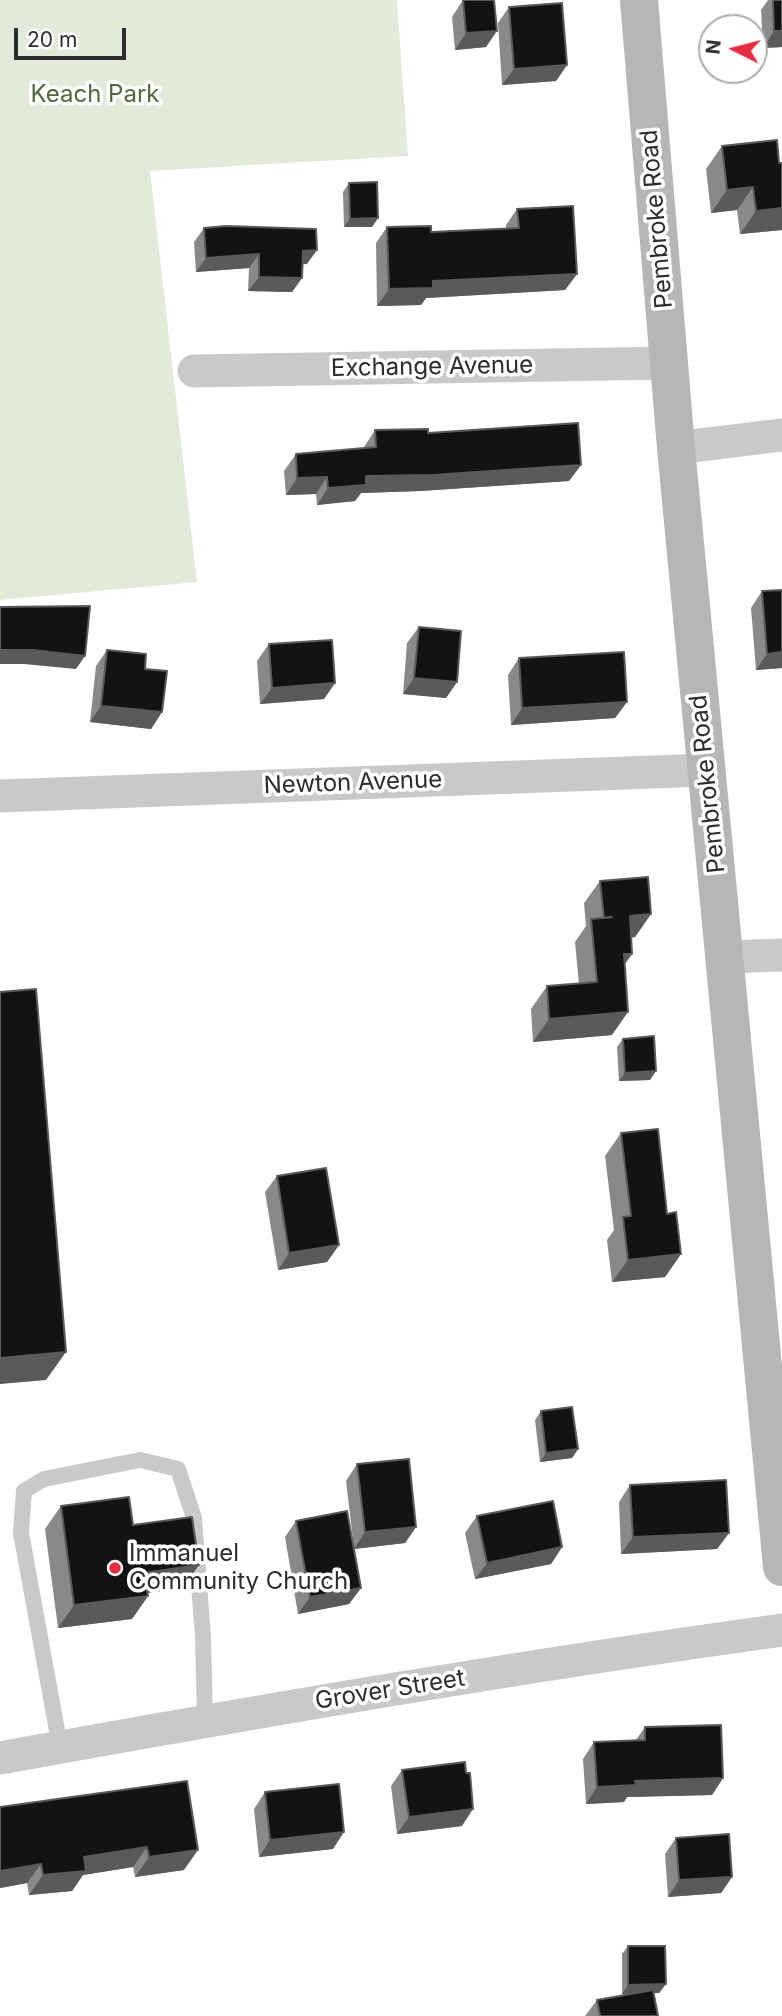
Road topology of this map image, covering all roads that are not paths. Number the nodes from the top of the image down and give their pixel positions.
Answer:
1 (639, 0) edge
2 (670, 363) junction
3 (194, 371) dead end
4 (782, 435) edge
5 (676, 448) junction
6 (707, 770) junction
7 (0, 796) edge
8 (782, 954) edge
9 (725, 957) junction
10 (780, 1518) edge
11 (782, 1567) edge
12 (782, 1630) edge
13 (205, 1720) junction
14 (60, 1747) junction
15 (0, 1758) edge

1 - 2 street, Pembroke Road
2 - 3 street, Exchange Avenue
2 - 5 street, Pembroke Road
4 - 5 street
5 - 6 street, Pembroke Road
6 - 7 street, Newton Avenue
6 - 9 street, Pembroke Road
8 - 9 street
9 - 10 street, Pembroke Road
10 - 11 street, Pembroke Road
12 - 13 street, Grover Street
13 - 14 street, Grover Street
13 - 14 lane
14 - 15 street, Grover Street

